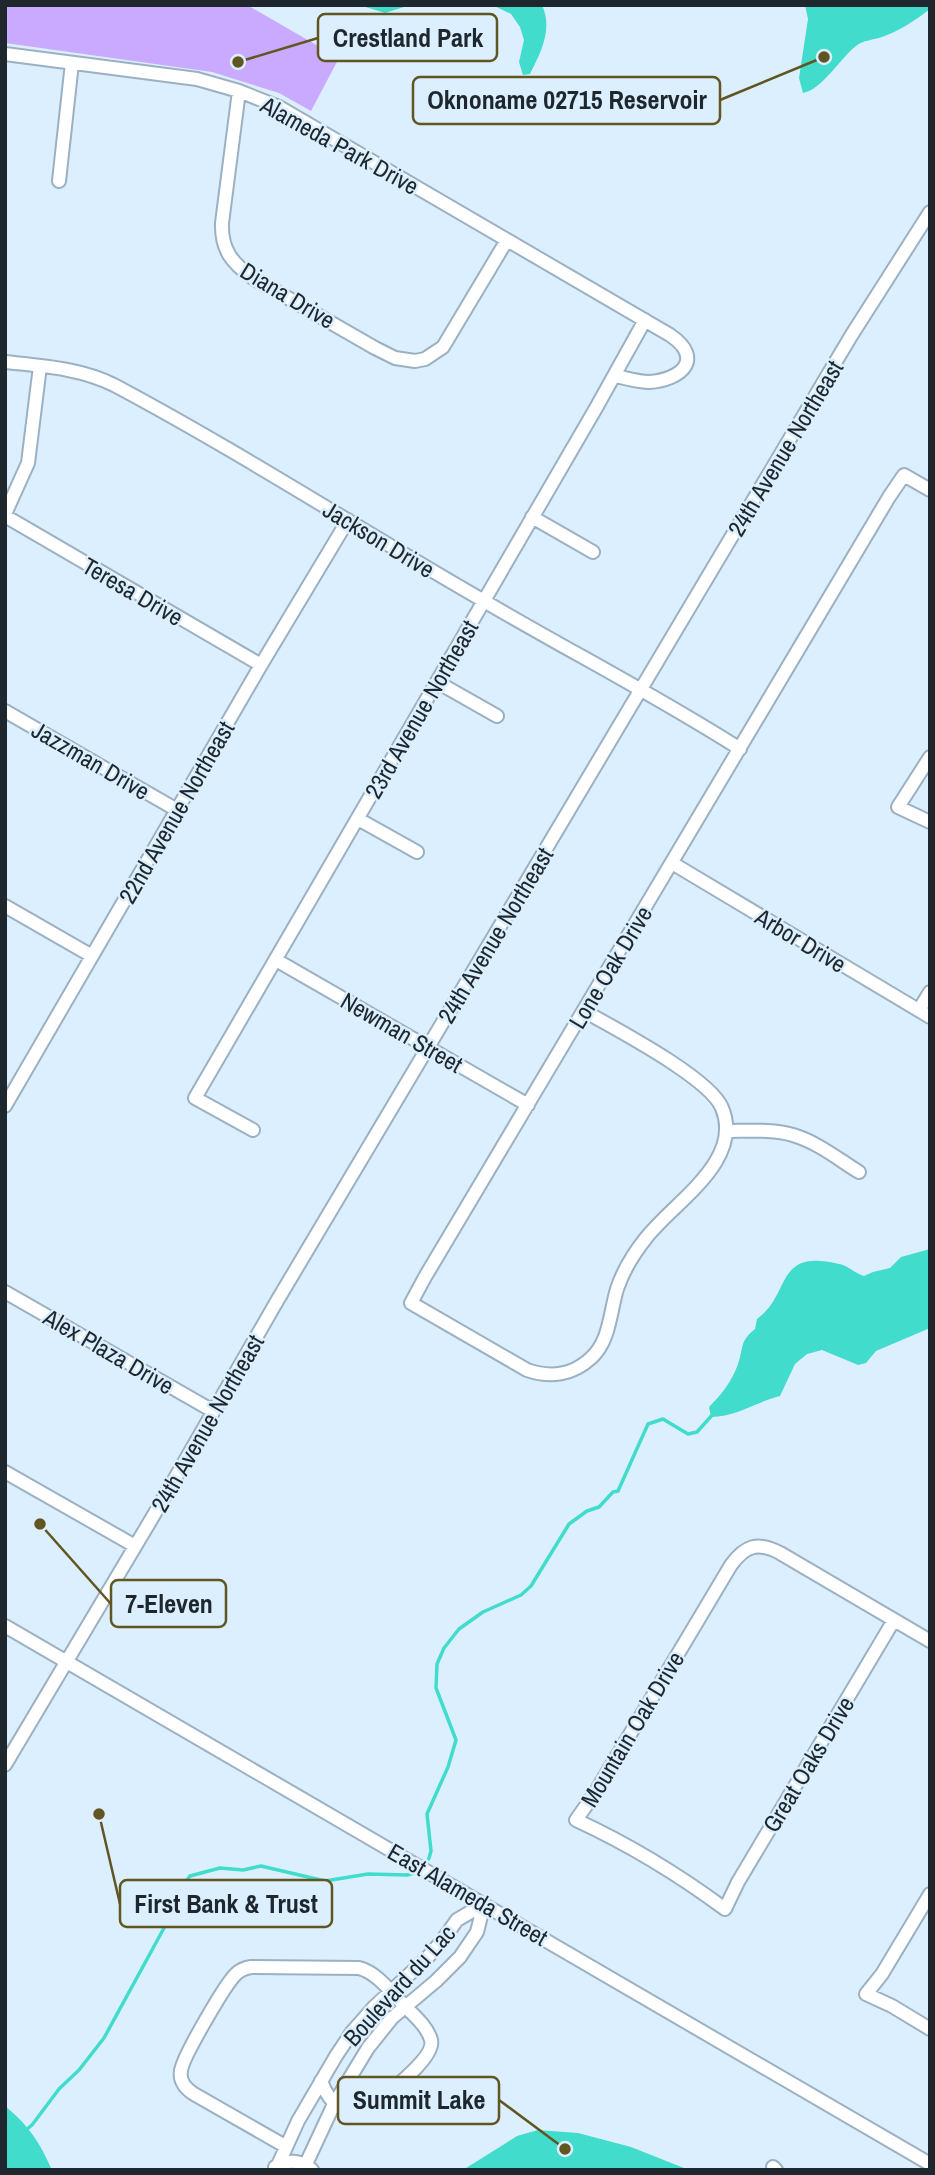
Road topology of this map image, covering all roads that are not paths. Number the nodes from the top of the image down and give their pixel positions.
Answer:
1 (5, 54) edge
2 (72, 63) junction
3 (239, 91) junction
4 (59, 181) dead end
5 (930, 212) edge
6 (507, 240) junction
7 (645, 320) junction
8 (5, 362) edge
9 (40, 366) junction
10 (615, 376) junction
11 (930, 489) edge
12 (5, 515) edge
13 (532, 517) junction
14 (348, 520) junction
15 (593, 552) dead end
16 (484, 601) junction
17 (261, 665) junction
18 (437, 682) junction
19 (641, 689) junction
20 (5, 710) edge
21 (497, 716) dead end
22 (740, 749) junction
23 (930, 757) edge
24 (177, 810) junction
25 (358, 819) junction
26 (930, 822) edge
27 (418, 852) dead end
28 (672, 863) junction
29 (5, 906) edge
30 (92, 956) junction
31 (276, 960) junction
32 (930, 992) edge
33 (584, 1011) junction
34 (924, 1014) edge
35 (429, 1047) junction
36 (6, 1103) edge
37 (528, 1105) junction
38 (253, 1130) dead end
39 (727, 1131) junction
40 (859, 1172) dead end
41 (5, 1292) edge
42 (213, 1411) junction
43 (5, 1472) edge
44 (135, 1546) junction
45 (894, 1620) junction
46 (5, 1626) edge
47 (930, 1641) edge
48 (66, 1661) junction
49 (5, 1765) edge
50 (930, 1894) edge
51 (484, 1904) junction
52 (725, 1909) joint
53 (391, 1991) junction
54 (405, 2007) junction
55 (930, 2029) edge
56 (321, 2081) junction
57 (334, 2104) junction
58 (285, 2146) junction
59 (930, 2164) edge
60 (275, 2167) edge
61 (309, 2167) edge

1 - 2 street, Alameda Park Drive
2 - 3 street, Alameda Park Drive
2 - 4 street
3 - 6 street, Alameda Park Drive
3 - 6 street, Diana Drive
5 - 19 street, 24th Avenue Northeast
6 - 7 street, Alameda Park Drive
7 - 10 street, 23rd Avenue Northeast
7 - 10 street, Alameda Park Drive
8 - 9 street, Jackson Drive
9 - 12 street, Teresa Drive
9 - 14 street, Jackson Drive
10 - 13 street, 23rd Avenue Northeast
11 - 22 street, Lone Oak Drive
12 - 17 street, Teresa Drive
13 - 15 street
13 - 16 street, 23rd Avenue Northeast
14 - 16 street, Jackson Drive
14 - 17 street, 22nd Avenue Northeast
16 - 18 street, 23rd Avenue Northeast
16 - 19 street, Jackson Drive
17 - 24 street, 22nd Avenue Northeast
18 - 21 street
18 - 25 street, 23rd Avenue Northeast
19 - 22 street, Jackson Drive
19 - 35 street, 24th Avenue Northeast
20 - 24 street, Jazzman Drive
22 - 28 street, Lone Oak Drive
23 - 26 street
24 - 30 street, 22nd Avenue Northeast
25 - 27 street
25 - 31 street, 23rd Avenue Northeast
28 - 33 street, Lone Oak Drive
28 - 34 street, Arbor Drive
29 - 30 street
30 - 36 street, 22nd Avenue Northeast
31 - 35 street, Newman Street
31 - 38 street, 23rd Avenue Northeast
32 - 34 street
33 - 37 street, Lone Oak Drive
33 - 39 street
35 - 37 street, Newman Street
35 - 42 street, 24th Avenue Northeast
37 - 39 street, Lone Oak Drive
39 - 40 street
41 - 42 street, Alex Plaza Drive
42 - 44 street, 24th Avenue Northeast
43 - 44 street
44 - 48 street, 24th Avenue Northeast
45 - 47 street
45 - 52 street, Great Oaks Drive
45 - 52 street, Mountain Oak Drive
46 - 48 street, East Alameda Street
48 - 49 street, 24th Avenue Northeast
48 - 51 street, East Alameda Street
50 - 55 street
51 - 53 street, Boulevard du Lac
51 - 54 street, Boulevard du Lac
51 - 59 street, East Alameda Street
53 - 54 street
53 - 56 street, Boulevard du Lac
53 - 58 street
54 - 57 street, Boulevard du Lac
54 - 57 street, Boulevard du Lac
56 - 57 street
56 - 58 street, Boulevard du Lac
57 - 61 street, Boulevard du Lac
58 - 60 street, Boulevard du Lac
60 - 61 street

